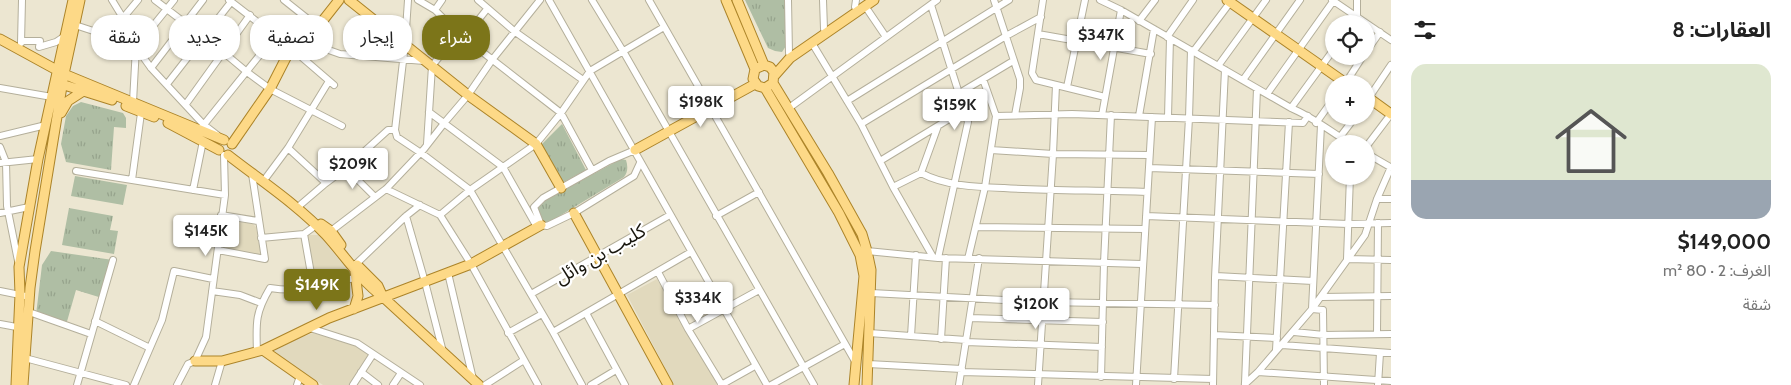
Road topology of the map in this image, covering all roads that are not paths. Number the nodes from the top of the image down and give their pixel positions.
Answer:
1 (22, 0) edge
2 (72, 0) edge
3 (80, 0) edge
4 (112, 0) edge
5 (138, 0) edge
6 (155, 0) edge
7 (174, 0) edge
8 (203, 0) edge
9 (284, 0) edge
10 (339, 0) edge
11 (349, 0) edge
12 (408, 0) edge
13 (418, 0) edge
14 (442, 0) edge
15 (478, 0) edge
16 (540, 0) edge
17 (549, 0) edge
18 (592, 0) edge
19 (649, 0) edge
20 (654, 0) edge
21 (726, 0) edge
22 (737, 0) edge
23 (788, 0) edge
24 (823, 0) edge
25 (874, 0) edge
26 (994, 0) edge
27 (1009, 0) edge
28 (1043, 0) edge
29 (1085, 0) edge
30 (1100, 0) edge
31 (1118, 0) edge
32 (1155, 0) edge
33 (1193, 0) edge
34 (1266, 0) edge
35 (1300, 0) edge
36 (1333, 0) edge
37 (1357, 0) edge
38 (230, 1) edge
39 (934, 1) edge
40 (1230, 1) edge
41 (860, 3) edge
42 (1113, 6) junction
43 (996, 8) junction
44 (166, 9) junction
45 (487, 9) junction
46 (435, 10) junction
47 (1121, 10) junction
48 (121, 15) edge
49 (126, 15) edge
50 (174, 15) edge
51 (191, 15) edge
52 (220, 15) edge
53 (250, 15) joint
54 (303, 15) edge
55 (327, 15) edge
56 (368, 15) edge
57 (407, 15) edge
58 (440, 15) edge
59 (482, 15) edge
60 (1356, 15) edge
61 (1357, 15) edge
62 (159, 17) edge
63 (659, 17) junction
64 (1040, 17) junction
65 (1254, 18) junction
66 (1139, 21) junction
67 (75, 25) junction
68 (664, 27) junction
69 (240, 29) edge
70 (824, 29) junction
71 (1154, 29) junction
72 (1375, 29) edge
73 (91, 31) edge
74 (514, 31) junction
75 (1380, 32) junction
76 (1038, 34) junction
77 (1276, 34) junction
78 (66, 35) junction
79 (1006, 36) junction
80 (886, 37) junction
81 (1168, 37) junction
82 (0, 39) edge
83 (1375, 39) edge
84 (1391, 40) edge
85 (1076, 41) junction
86 (942, 42) junction
87 (812, 43) junction
88 (169, 44) edge
89 (21, 45) junction
90 (1114, 48) junction
91 (412, 50) edge
92 (1299, 50) junction
93 (623, 51) junction
94 (1192, 51) junction
95 (789, 53) junction
96 (1151, 54) junction
97 (133, 60) edge
98 (145, 60) edge
99 (185, 60) edge
100 (217, 60) edge
101 (233, 60) edge
102 (256, 60) edge
103 (285, 60) edge
104 (305, 60) edge
105 (403, 60) edge
106 (410, 60) edge
107 (432, 60) edge
108 (492, 60) junction
109 (1013, 61) junction
110 (1325, 62) edge
111 (429, 63) junction
112 (1391, 65) edge
113 (767, 66) junction
114 (1218, 66) junction
115 (1322, 66) junction
116 (151, 68) junction
117 (951, 69) junction
118 (755, 70) junction
119 (1225, 70) junction
120 (590, 71) junction
121 (61, 72) junction
122 (247, 72) junction
123 (1335, 75) edge
124 (832, 77) junction
125 (984, 79) junction
126 (584, 80) junction
127 (1243, 80) junction
128 (771, 82) junction
129 (59, 83) junction
130 (166, 84) junction
131 (755, 84) junction
132 (1056, 85) junction
133 (1067, 87) junction
134 (0, 88) edge
135 (1375, 88) edge
136 (270, 89) junction
137 (1258, 89) junction
138 (85, 90) junction
139 (958, 94) junction
140 (1267, 94) junction
141 (468, 95) junction
142 (52, 97) junction
143 (1105, 97) junction
144 (847, 101) junction
145 (132, 102) junction
146 (186, 104) junction
147 (1375, 104) edge
148 (711, 108) junction
149 (789, 108) junction
150 (1292, 108) junction
151 (312, 110) junction
152 (964, 110) junction
153 (429, 112) junction
154 (141, 113) junction
155 (561, 113) junction
156 (1325, 113) edge
157 (1056, 114) junction
158 (1391, 114) edge
159 (1015, 115) junction
160 (1102, 115) junction
161 (1111, 115) junction
162 (996, 116) junction
163 (1139, 116) junction
164 (1308, 116) junction
165 (1152, 117) junction
166 (1168, 118) junction
167 (1189, 118) junction
168 (58, 120) junction
169 (1224, 120) junction
170 (1257, 121) junction
171 (444, 122) junction
172 (1289, 122) junction
173 (861, 124) junction
174 (1318, 124) junction
175 (46, 125) junction
176 (1349, 125) edge
177 (342, 126) dead end
178 (938, 126) junction
179 (201, 127) junction
180 (395, 130) junction
181 (668, 132) junction
182 (1337, 135) edge
183 (1342, 135) edge
184 (1375, 135) edge
185 (0, 136) edge
186 (203, 141) junction
187 (536, 144) junction
188 (427, 145) junction
189 (0, 147) edge
190 (288, 148) junction
191 (226, 149) junction
192 (635, 150) junction
193 (991, 150) junction
194 (421, 153) junction
195 (1054, 154) junction
196 (1109, 154) junction
197 (1150, 155) junction
198 (1375, 158) edge
199 (38, 159) junction
200 (880, 161) junction
201 (3, 162) edge
202 (640, 163) junction
203 (503, 167) junction
204 (1391, 167) edge
205 (346, 168) junction
206 (1149, 168) junction
207 (1186, 169) junction
208 (592, 170) junction
209 (1221, 170) junction
210 (76, 171) dead end
211 (1255, 172) junction
212 (921, 173) junction
213 (1286, 173) junction
214 (252, 174) junction
215 (1319, 174) junction
216 (132, 180) junction
217 (265, 180) junction
218 (326, 183) junction
219 (954, 183) junction
220 (1350, 185) edge
221 (893, 187) junction
222 (985, 187) junction
223 (561, 188) junction
224 (386, 189) junction
225 (193, 190) junction
226 (470, 190) junction
227 (1108, 190) junction
228 (1051, 191) junction
229 (759, 192) junction
230 (1147, 192) junction
231 (225, 195) junction
232 (375, 197) junction
233 (1377, 199) junction
234 (1391, 199) edge
235 (420, 205) junction
236 (29, 206) junction
237 (299, 206) junction
238 (8, 211) junction
239 (0, 213) edge
240 (574, 213) junction
241 (221, 215) junction
242 (440, 215) junction
243 (670, 215) junction
244 (406, 216) junction
245 (716, 216) junction
246 (1146, 216) junction
247 (1184, 218) junction
248 (1219, 219) junction
249 (1252, 219) junction
250 (258, 221) junction
251 (1284, 221) junction
252 (1316, 223) junction
253 (1370, 223) junction
254 (1378, 223) junction
255 (1391, 223) edge
256 (1348, 224) junction
257 (315, 226) junction
258 (539, 226) junction
259 (976, 227) junction
260 (1049, 228) junction
261 (1106, 228) junction
262 (1145, 229) junction
263 (330, 231) junction
264 (304, 234) junction
265 (261, 238) junction
266 (503, 246) junction
267 (218, 250) junction
268 (691, 252) junction
269 (867, 252) junction
270 (916, 255) junction
271 (598, 256) junction
272 (936, 257) junction
273 (946, 258) junction
274 (979, 258) junction
275 (968, 259) junction
276 (1347, 259) junction
277 (113, 260) dead end
278 (1378, 260) junction
279 (1391, 260) edge
280 (1046, 262) junction
281 (1104, 263) junction
282 (471, 264) junction
283 (1142, 264) junction
284 (19, 268) junction
285 (356, 271) junction
286 (658, 272) junction
287 (448, 273) junction
288 (1216, 276) junction
289 (213, 278) junction
290 (1250, 278) junction
291 (1280, 280) junction
292 (1313, 281) junction
293 (425, 282) junction
294 (313, 286) junction
295 (759, 290) junction
296 (0, 291) edge
297 (212, 291) junction
298 (619, 293) junction
299 (870, 293) junction
300 (20, 294) junction
301 (530, 294) junction
302 (914, 296) junction
303 (1378, 296) junction
304 (1391, 296) edge
305 (30, 297) junction
306 (383, 297) junction
307 (1322, 297) junction
308 (944, 298) junction
309 (973, 298) junction
310 (261, 302) junction
311 (1044, 302) junction
312 (1104, 303) junction
313 (1141, 304) junction
314 (1178, 305) junction
315 (1215, 305) junction
316 (354, 309) junction
317 (1312, 309) junction
318 (723, 311) junction
319 (29, 312) junction
320 (586, 313) junction
321 (542, 314) junction
322 (970, 318) junction
323 (1043, 320) junction
324 (95, 321) junction
325 (1103, 322) junction
326 (0, 324) edge
327 (17, 328) junction
328 (310, 328) junction
329 (28, 329) junction
330 (688, 329) junction
331 (553, 332) junction
332 (1294, 332) junction
333 (508, 333) junction
334 (869, 333) junction
335 (91, 334) junction
336 (1377, 334) junction
337 (1391, 334) edge
338 (1214, 335) junction
339 (1324, 335) junction
340 (911, 336) junction
341 (1247, 336) junction
342 (1277, 338) junction
343 (941, 339) junction
344 (966, 341) junction
345 (845, 344) junction
346 (1282, 345) junction
347 (1041, 346) junction
348 (1102, 347) junction
349 (150, 348) junction
350 (1324, 348) junction
351 (1276, 350) junction
352 (260, 351) junction
353 (443, 352) junction
354 (1380, 353) junction
355 (1391, 353) edge
356 (374, 354) junction
357 (25, 358) junction
358 (524, 360) junction
359 (195, 361) junction
360 (222, 361) junction
361 (856, 362) junction
362 (868, 364) junction
363 (755, 366) junction
364 (804, 367) junction
365 (616, 370) junction
366 (962, 371) junction
367 (361, 372) junction
368 (402, 372) junction
369 (1258, 372) junction
370 (80, 373) junction
371 (300, 376) junction
372 (1039, 376) junction
373 (1101, 377) junction
374 (1324, 377) junction
375 (1174, 379) junction
376 (1136, 381) edge
377 (1391, 381) edge
378 (473, 382) edge
379 (1213, 382) edge
380 (1378, 383) edge
381 (1244, 384) edge
382 (16, 385) edge
383 (23, 385) edge
384 (76, 385) edge
385 (126, 385) edge
386 (134, 385) edge
387 (177, 385) edge
388 (215, 385) edge
389 (297, 385) edge
390 (313, 385) edge
391 (353, 385) edge
392 (378, 385) edge
393 (393, 385) edge
394 (420, 385) edge
395 (485, 385) edge
396 (538, 385) edge
397 (582, 385) edge
398 (592, 385) edge
399 (625, 385) edge
400 (668, 385) edge
401 (722, 385) edge
402 (767, 385) edge
403 (771, 385) edge
404 (814, 385) edge
405 (854, 385) edge
406 (867, 385) edge
407 (959, 385) edge
408 (1038, 385) edge
409 (1324, 385) edge

1 - 89 street
2 - 78 main road
3 - 67 main road
4 - 48 street
5 - 49 street
6 - 44 street
7 - 44 street
8 - 51 street
9 - 54 street
10 - 55 main road
11 - 56 main road
12 - 57 street
13 - 46 street
14 - 46 street
15 - 45 street
16 - 74 street
17 - 120 street
18 - 93 street
19 - 63 street
20 - 63 street
21 - 118 main road
22 - 113 main road
23 - 95 street
24 - 70 street
25 - 41 main road
26 - 43 street
27 - 43 street
28 - 64 street
29 - 85 street
30 - 42 street
31 - 42 street
32 - 66 street
33 - 81 street
34 - 65 street
35 - 77 street
36 - 60 street
36 - 92 street
37 - 61 street
38 - 52 street
38 - 53 street
39 - 80 street
39 - 86 street
40 - 65 main road
40 - 94 street
41 - 70 main road
41 - 80 street
41 - 87 main road
42 - 47 street
43 - 79 street
43 - 86 street
44 - 50 street
44 - 62 street
45 - 59 street
45 - 74 street
46 - 58 street
47 - 66 street
47 - 90 street
53 - 69 street
63 - 68 street
64 - 76 street
64 - 79 street
65 - 77 main road
65 - 114 street
66 - 71 street
67 - 73 street
67 - 121 main road
68 - 93 street
68 - 148 street
70 - 95 main road
71 - 81 street
71 - 96 street
72 - 75 street
74 - 108 street
74 - 126 street
75 - 83 street
75 - 84 street
76 - 85 street
76 - 132 street
77 - 92 main road
77 - 127 street
78 - 89 street
78 - 121 main road
79 - 109 street
79 - 117 street
80 - 124 street
81 - 94 street
81 - 166 street
82 - 89 main road
85 - 90 street
85 - 133 street
86 - 117 street
86 - 144 street
87 - 124 street
87 - 128 main road
88 - 116 street
89 - 121 main road
90 - 96 street
90 - 143 street
91 - 111 main road
92 - 115 main road
92 - 140 street
93 - 120 street
93 - 181 street
94 - 114 street
94 - 167 street
95 - 113 main road
96 - 163 street
97 - 145 street
98 - 116 street
99 - 130 street
100 - 146 street
101 - 122 street
102 - 122 street
103 - 136 main road
104 - 151 street
105 - 180 street
106 - 111 street
107 - 111 street
108 - 141 street
108 - 155 street
109 - 125 street
109 - 159 street
110 - 115 street
111 - 141 main road
111 - 153 street
112 - 135 street
113 - 118 main road
113 - 128 main road
114 - 119 street
115 - 123 main road
115 - 150 street
116 - 130 street
117 - 139 street
117 - 173 street
118 - 131 main road
119 - 127 street
119 - 169 street
120 - 126 street
120 - 192 street
121 - 129 main road
121 - 145 main road
122 - 136 street
122 - 179 street
124 - 144 street
124 - 149 street
125 - 139 street
125 - 162 street
126 - 155 street
127 - 137 street
128 - 131 main road
128 - 149 main road
128 - 361 main road
129 - 138 main road
129 - 142 main road
129 - 168 main road
130 - 146 street
131 - 148 main road
132 - 133 street
132 - 157 street
133 - 143 street
134 - 142 street
136 - 151 street
136 - 191 main road
137 - 140 street
137 - 170 street
138 - 154 main road
138 - 168 main road
139 - 152 street
140 - 150 street
141 - 171 street
141 - 187 main road
142 - 175 main road
143 - 160 street
144 - 173 street
145 - 179 main road
146 - 179 street
147 - 158 main road
148 - 181 main road
148 - 229 street
149 - 269 main road
150 - 164 street
151 - 177 street
151 - 190 street
152 - 178 street
152 - 219 street
153 - 171 street
153 - 188 street
154 - 186 main road
154 - 216 street
155 - 187 street
155 - 208 street
156 - 174 street
157 - 159 street
157 - 160 street
157 - 195 street
158 - 184 street
159 - 162 street
160 - 161 street
161 - 163 street
161 - 196 street
162 - 193 street
163 - 165 street
164 - 172 street
164 - 174 street
165 - 166 street
165 - 197 street
166 - 167 street
167 - 169 street
167 - 207 street
168 - 305 main road
169 - 170 street
169 - 209 street
170 - 172 street
170 - 211 street
171 - 188 street
171 - 203 street
172 - 213 street
173 - 200 street
174 - 182 street
174 - 215 street
175 - 185 street
175 - 199 main road
176 - 183 street
178 - 200 street
178 - 212 street
179 - 191 main road
180 - 194 street
180 - 205 street
181 - 192 main road
181 - 245 street
186 - 191 main road
186 - 225 street
187 - 203 street
187 - 223 main road
188 - 194 street
189 - 201 street
190 - 217 street
190 - 218 street
191 - 214 main road
191 - 217 main road
191 - 231 street
192 - 202 street
192 - 208 street
193 - 195 street
193 - 222 street
194 - 224 street
194 - 226 street
195 - 196 street
195 - 228 street
196 - 197 street
196 - 227 street
197 - 206 street
198 - 204 street
199 - 201 street
199 - 236 main road
200 - 221 street
201 - 238 street
202 - 240 street
202 - 243 street
203 - 226 street
203 - 258 street
204 - 233 street
205 - 218 street
205 - 232 street
206 - 207 street
206 - 230 street
207 - 209 street
207 - 247 street
208 - 223 street
209 - 211 street
209 - 248 street
210 - 216 street
211 - 213 street
211 - 249 street
212 - 219 street
212 - 221 street
213 - 215 street
213 - 251 street
214 - 250 street
214 - 257 main road
215 - 252 street
216 - 225 street
217 - 237 main road
218 - 237 street
219 - 222 street
219 - 272 street
220 - 256 street
221 - 272 street
222 - 228 street
222 - 259 street
223 - 258 street
224 - 232 street
224 - 235 street
225 - 231 street
226 - 242 street
226 - 266 street
227 - 228 street
227 - 230 street
227 - 261 street
228 - 260 street
229 - 245 street
229 - 345 street
230 - 246 street
231 - 241 street
232 - 263 street
233 - 234 street
233 - 253 street
235 - 242 street
235 - 244 street
236 - 238 street
236 - 284 main road
237 - 263 main road
238 - 239 street
238 - 284 street
240 - 258 street
240 - 271 main road
241 - 250 street
241 - 267 street
242 - 282 street
243 - 268 street
243 - 271 street, كليب بن وائل
244 - 285 street
244 - 293 street
245 - 295 street
246 - 247 street
246 - 262 street
247 - 248 street
247 - 314 street
248 - 249 street
248 - 288 street
249 - 251 street
249 - 290 street
250 - 265 street
251 - 252 street
251 - 291 street
252 - 256 street
252 - 292 street
253 - 254 street
253 - 256 street
253 - 276 street
254 - 255 street
254 - 278 street
256 - 276 street
257 - 264 street
257 - 285 main road
258 - 266 main road
259 - 260 street
259 - 275 street
260 - 261 street
260 - 280 street
261 - 262 street
261 - 281 street
262 - 283 street
263 - 285 main road
264 - 265 street
264 - 294 street
265 - 267 street
266 - 282 main road
266 - 301 street
267 - 289 street
268 - 286 street
268 - 318 street
269 - 270 street
269 - 299 main road
270 - 272 street
270 - 302 street
271 - 298 main road
271 - 301 street, كليب بن وائل
272 - 273 street
273 - 275 street
273 - 308 street
274 - 275 street
274 - 280 street
274 - 309 street
276 - 278 street
276 - 307 street
277 - 324 street
278 - 279 street
278 - 303 street
280 - 281 street
280 - 311 street
281 - 283 street
281 - 312 street
282 - 287 main road
282 - 333 street
283 - 313 street
284 - 300 main road
285 - 294 street
285 - 306 main road
285 - 316 main road
286 - 298 street
286 - 330 street
287 - 293 main road
287 - 378 street
288 - 290 street
288 - 315 street
289 - 297 street
289 - 349 street
290 - 291 street
290 - 341 street
291 - 292 street
291 - 342 street
292 - 317 street
293 - 306 main road
293 - 353 street
294 - 310 street
295 - 318 street
295 - 364 street
296 - 300 street
297 - 310 street
297 - 359 street
298 - 320 street
298 - 400 main road
299 - 302 street
299 - 334 main road
300 - 305 street
300 - 327 main road
301 - 321 street
302 - 308 street
302 - 340 street
303 - 304 street
303 - 307 street
303 - 336 street
305 - 319 main road
306 - 316 main road
306 - 353 main road
307 - 317 street
308 - 309 street
308 - 343 street
309 - 311 street
309 - 322 street
310 - 352 street
311 - 312 street
311 - 323 street
312 - 313 street
312 - 325 street
313 - 314 street
313 - 376 street
314 - 315 street
314 - 375 street
315 - 338 street
316 - 328 main road
317 - 332 street
317 - 339 street
318 - 330 street
318 - 363 street
319 - 329 main road
319 - 335 street
320 - 331 street
320 - 365 street
321 - 331 street
321 - 333 street
322 - 323 street
322 - 344 street
323 - 325 street
323 - 347 street
324 - 335 street
324 - 349 street
325 - 348 street
326 - 327 street
327 - 329 street
327 - 382 main road
328 - 352 main road
328 - 356 street
329 - 357 main road
330 - 401 street
331 - 397 street
332 - 339 street
332 - 346 street
333 - 358 street
334 - 340 street
334 - 362 main road
335 - 370 street
336 - 337 street
336 - 339 street
338 - 341 street
338 - 379 street
339 - 350 street
340 - 343 street
341 - 342 street
341 - 381 street
342 - 351 street
343 - 344 street
344 - 347 street
344 - 366 street
345 - 361 street
345 - 364 street
346 - 350 street
346 - 351 street
347 - 348 street
347 - 372 street
348 - 373 street
349 - 386 street
350 - 354 street
350 - 374 street
351 - 369 street
352 - 360 main road
352 - 371 main road
353 - 378 main road
354 - 355 street
354 - 380 street
356 - 367 street
356 - 368 street
357 - 370 street
357 - 383 main road
358 - 395 street
358 - 396 street
359 - 360 main road
359 - 387 street
360 - 388 street
361 - 405 main road
362 - 366 street
362 - 406 main road
363 - 401 street
363 - 402 street
364 - 403 street
364 - 404 street
365 - 398 street
365 - 399 street
366 - 372 street
366 - 407 street
367 - 391 street
367 - 392 street
368 - 393 street
368 - 394 street
369 - 374 street
369 - 381 street
370 - 384 street
370 - 385 street
371 - 389 street
371 - 390 main road
372 - 373 street
372 - 408 street
373 - 376 street
374 - 380 street
374 - 409 street
375 - 376 street
375 - 379 street
377 - 380 street

